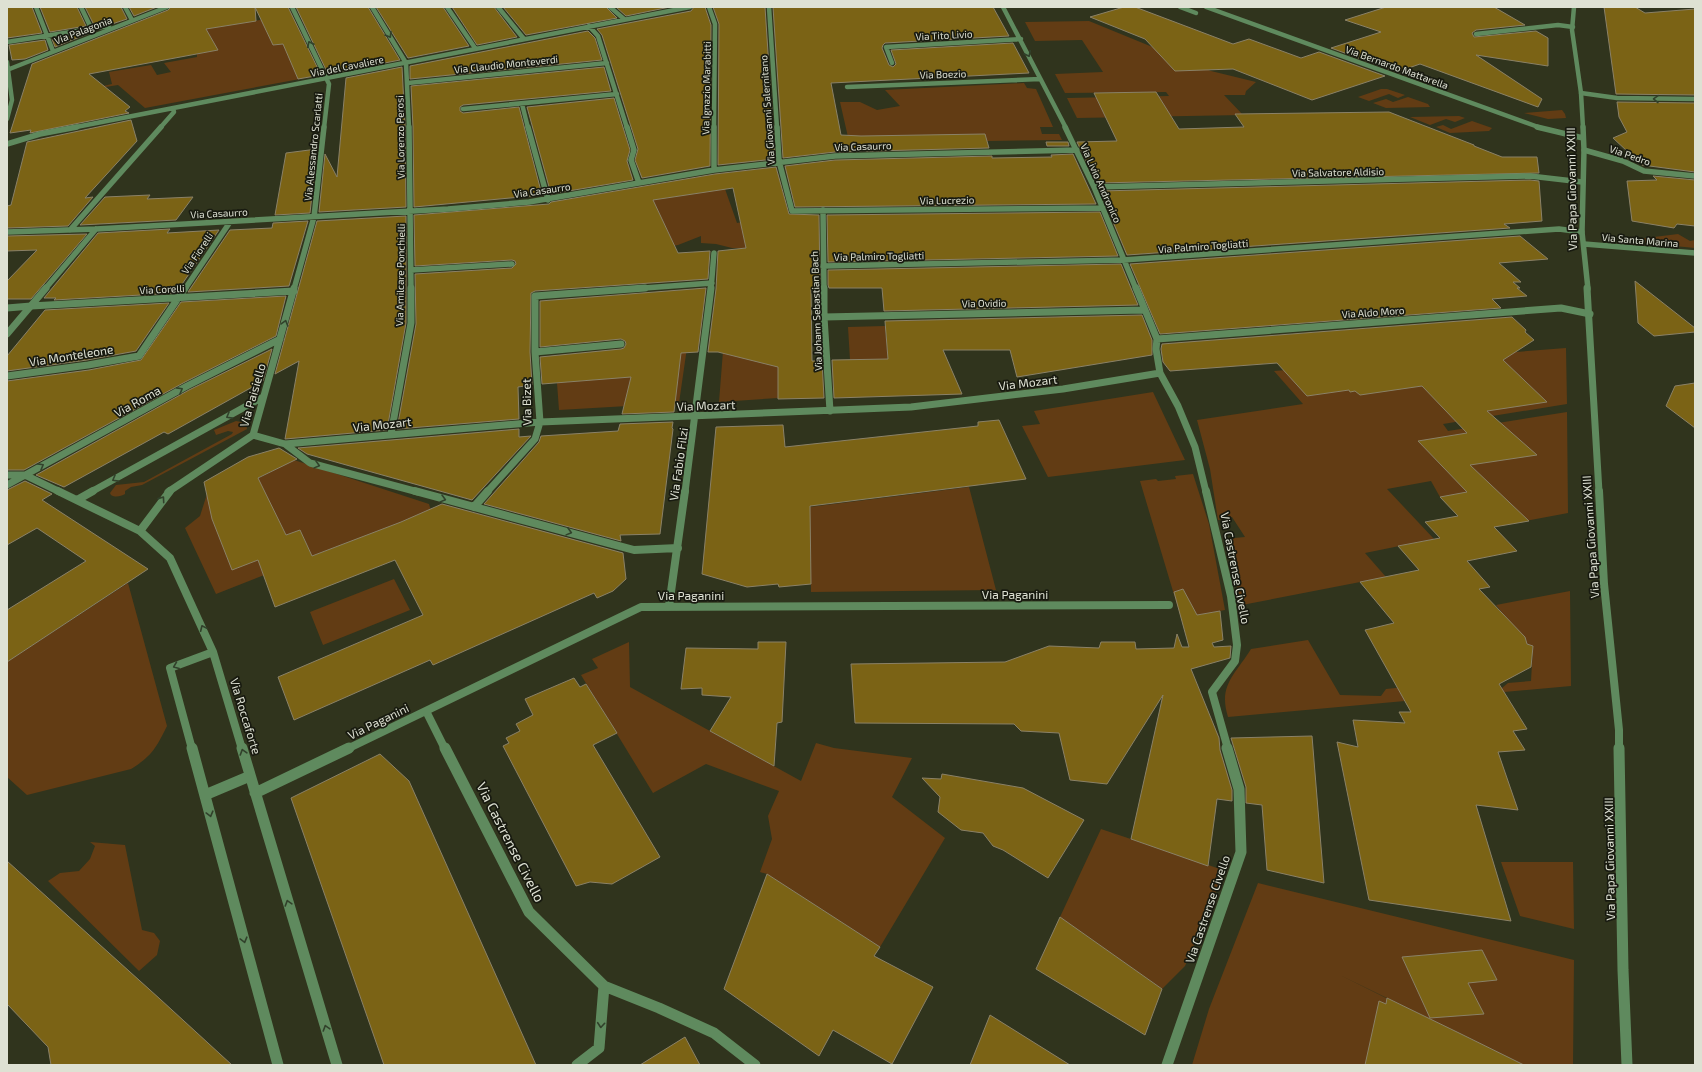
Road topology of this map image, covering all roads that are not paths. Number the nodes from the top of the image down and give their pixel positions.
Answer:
1 (36, 7) edge
2 (81, 7) edge
3 (125, 7) edge
4 (166, 7) edge
5 (292, 7) edge
6 (372, 7) edge
7 (447, 7) edge
8 (498, 7) edge
9 (610, 7) edge
10 (688, 7) edge
11 (709, 7) edge
12 (769, 7) edge
13 (1003, 7) edge
14 (1180, 7) edge
15 (1206, 7) edge
16 (1574, 7) edge
17 (1196, 13) dead end
18 (624, 19) junction
19 (132, 20) junction
20 (121, 25) junction
21 (589, 26) junction
22 (1573, 27) junction
23 (91, 28) junction
24 (1476, 34) dead end
25 (47, 35) junction
26 (524, 38) junction
27 (1021, 39) junction
28 (7, 42) edge
29 (475, 48) junction
30 (54, 51) junction
31 (7, 62) edge
32 (406, 63) junction
33 (607, 63) junction
34 (892, 63) dead end
35 (8, 69) edge
36 (327, 79) junction
37 (1040, 79) junction
38 (408, 83) junction
39 (847, 87) dead end
40 (1581, 93) junction
41 (617, 94) junction
42 (1695, 99) edge
43 (522, 104) junction
44 (173, 108) junction
45 (463, 109) dead end
46 (7, 119) edge
47 (1583, 138) junction
48 (7, 144) edge
49 (1077, 150) junction
50 (1584, 150) junction
51 (779, 161) junction
52 (714, 170) junction
53 (1695, 176) edge
54 (1582, 182) junction
55 (640, 183) junction
56 (1094, 187) junction
57 (548, 200) junction
58 (1103, 208) junction
59 (823, 210) junction
60 (792, 211) joint
61 (411, 212) junction
62 (314, 217) junction
63 (230, 222) junction
64 (96, 229) junction
65 (70, 230) junction
66 (7, 232) edge
67 (1582, 232) junction
68 (1584, 244) junction
69 (714, 253) dead end
70 (1695, 253) edge
71 (1123, 260) junction
72 (512, 264) dead end
73 (823, 266) junction
74 (411, 270) junction
75 (712, 283) junction
76 (294, 292) junction
77 (179, 298) junction
78 (30, 306) junction
79 (7, 308) edge
80 (1144, 310) junction
81 (1590, 314) junction
82 (824, 317) junction
83 (7, 334) edge
84 (280, 338) junction
85 (1157, 339) junction
86 (621, 344) dead end
87 (535, 352) junction
88 (139, 356) joint
89 (1160, 373) junction
90 (7, 376) edge
91 (263, 397) junction
92 (830, 411) junction
93 (696, 416) junction
94 (540, 422) junction
95 (391, 434) junction
96 (253, 435) junction
97 (285, 444) junction
98 (7, 475) edge
99 (25, 475) junction
100 (7, 485) edge
101 (77, 500) junction
102 (474, 507) junction
103 (140, 531) junction
104 (678, 548) junction
105 (1169, 605) dead end
106 (670, 606) junction
107 (213, 652) junction
108 (426, 711) junction
109 (250, 776) junction
110 (255, 793) junction
111 (205, 795) junction
112 (604, 986) junction
113 (278, 1065) edge
114 (337, 1065) edge
115 (577, 1065) edge
116 (754, 1065) edge
117 (1166, 1065) edge
118 (1627, 1065) edge

1 - 25 street
2 - 23 street
3 - 19 street
4 - 19 street, Via Palagonia
36 -> 5 street
6 -> 32 street
7 - 29 street
8 - 26 street
9 - 18 street
10 - 18 street, Via del Cavaliere
11 - 52 street, Via Ignazio Marabitti
12 - 51 street, Via Giovanni Salernitano
13 - 27 street, Via Livio Andronico
14 - 17 street
15 - 47 street, Via Bernardo Mattarella
16 - 22 street, Via Papa Giovanni XXIII
18 - 21 street, Via del Cavaliere
19 - 20 street, Via Palagonia
20 - 23 street
20 - 30 street, Via Palagonia
21 - 26 street, Via del Cavaliere
21 - 33 street
22 - 24 street
22 - 40 street, Via Papa Giovanni XXIII
23 - 25 street
25 - 28 street
25 - 30 street
26 - 29 street, Via del Cavaliere
27 - 34 street, Via Tito Livio
27 -> 37 street, Via Livio Andronico
29 - 32 street, Via del Cavaliere
30 - 35 street, Via Palagonia
31 - 35 street
32 - 36 street, Via del Cavaliere
32 - 38 street, Via Lorenzo Perosi
33 - 38 street, Via Claudio Monteverdi
33 - 41 street
35 - 46 street
36 - 44 street, Via del Cavaliere
36 - 62 street, Via Alessandro Scarlatti
37 - 39 street, Via Boezio
37 - 49 street, Via Livio Andronico
38 - 61 street, Via Lorenzo Perosi
42 -> 40 street
40 - 47 street, Via Papa Giovanni XXIII
41 - 43 street
41 - 55 street
43 - 45 street
43 - 57 street
44 - 48 street, Via del Cavaliere
44 - 65 street
47 - 50 street, Via Papa Giovanni XXIII
49 - 51 street, Via Casaurro
49 - 56 street, Via Livio Andronico
50 - 53 street, Via Pedro
50 - 54 street, Via Papa Giovanni XXIII
51 - 52 street, Via Casaurro
51 - 60 street, Via Giovanni Salernitano
52 - 55 street, Via Casaurro
54 - 56 street, Via Salvatore Aldisio
54 - 67 street, Via Papa Giovanni XXIII
55 - 57 street, Via Casaurro
56 - 58 street, Via Livio Andronico
57 - 61 street, Via Casaurro
58 - 59 street, Via Lucrezio
58 - 71 street, Via Livio Andronico
59 - 60 street, Via Lucrezio
59 - 73 street, Via Johann Sebastian Bach
61 - 62 street, Via Casaurro
61 - 74 street, Via Amilcare Ponchielli
62 - 63 street, Via Casaurro
62 - 76 street, Via Paisiello
63 - 64 street, Via Casaurro
63 - 77 street, Via Fiorelli
64 - 65 street, Via Casaurro
64 - 78 street
65 - 66 street, Via Casaurro
67 - 68 street, Via Papa Giovanni XXIII
67 - 71 street, Via Palmiro Togliatti
68 - 70 street, Via Santa Marina
68 - 81 street, Via Papa Giovanni XXIII
69 - 75 street, Via Fabio Filzi
71 - 73 street, Via Palmiro Togliatti
71 - 80 street, Via Livio Andronico
72 - 74 street
73 - 82 street, Via Johann Sebastian Bach
74 - 95 street, Via Amilcare Ponchielli
75 - 87 street, Via Bizet
75 - 93 street, Via Fabio Filzi
76 - 77 street, Via Corelli
84 -> 76 street, Via Paisiello
77 - 78 street, Via Corelli
77 - 88 street, Via Fiorelli
78 - 79 street, Via Corelli
78 - 83 street
80 - 82 street, Via Ovidio
80 - 85 street, Via Livio Andronico
81 - 85 street, Via Aldo Moro
81 - 118 street, Via Papa Giovanni XXIII
82 - 92 street, Via Johann Sebastian Bach
84 - 91 street, Via Paisiello
99 -> 84 street, Via Roma
85 - 89 street, Via Livio Andronico
86 - 87 street
87 - 94 street, Via Bizet
88 - 90 street, Via Monteleone
89 - 92 street, Via Mozart
89 - 117 street, Via Castrense Civello
91 - 96 street, Via Paisiello
91 -> 101 street
92 - 93 street, Via Mozart
93 - 94 street, Via Mozart
93 - 104 street, Via Fabio Filzi
94 - 95 street, Via Mozart
94 - 102 street, Via Bizet
95 - 97 street, Via Mozart
96 - 97 street, Via Mozart
103 -> 96 street, Via Paisiello
97 -> 102 street
98 - 99 street, Via Roccaforte
99 - 100 street, Via Roma
99 - 101 street, Via Roccaforte
101 - 103 street, Via Roccaforte
102 -> 104 street
107 -> 103 street, Via Roccaforte
104 - 106 street, Via Fabio Filzi
105 - 106 street, Via Paganini
106 - 108 street, Via Paganini
109 -> 107 street, Via Roccaforte
107 -> 111 street
108 - 110 street, Via Paganini
108 - 112 street, Via Castrense Civello
109 - 110 street, Via Roccaforte
109 - 111 street
114 -> 110 street, Via Roccaforte
111 -> 113 street
112 -> 115 street
112 - 116 street, Via Castrense Civello

